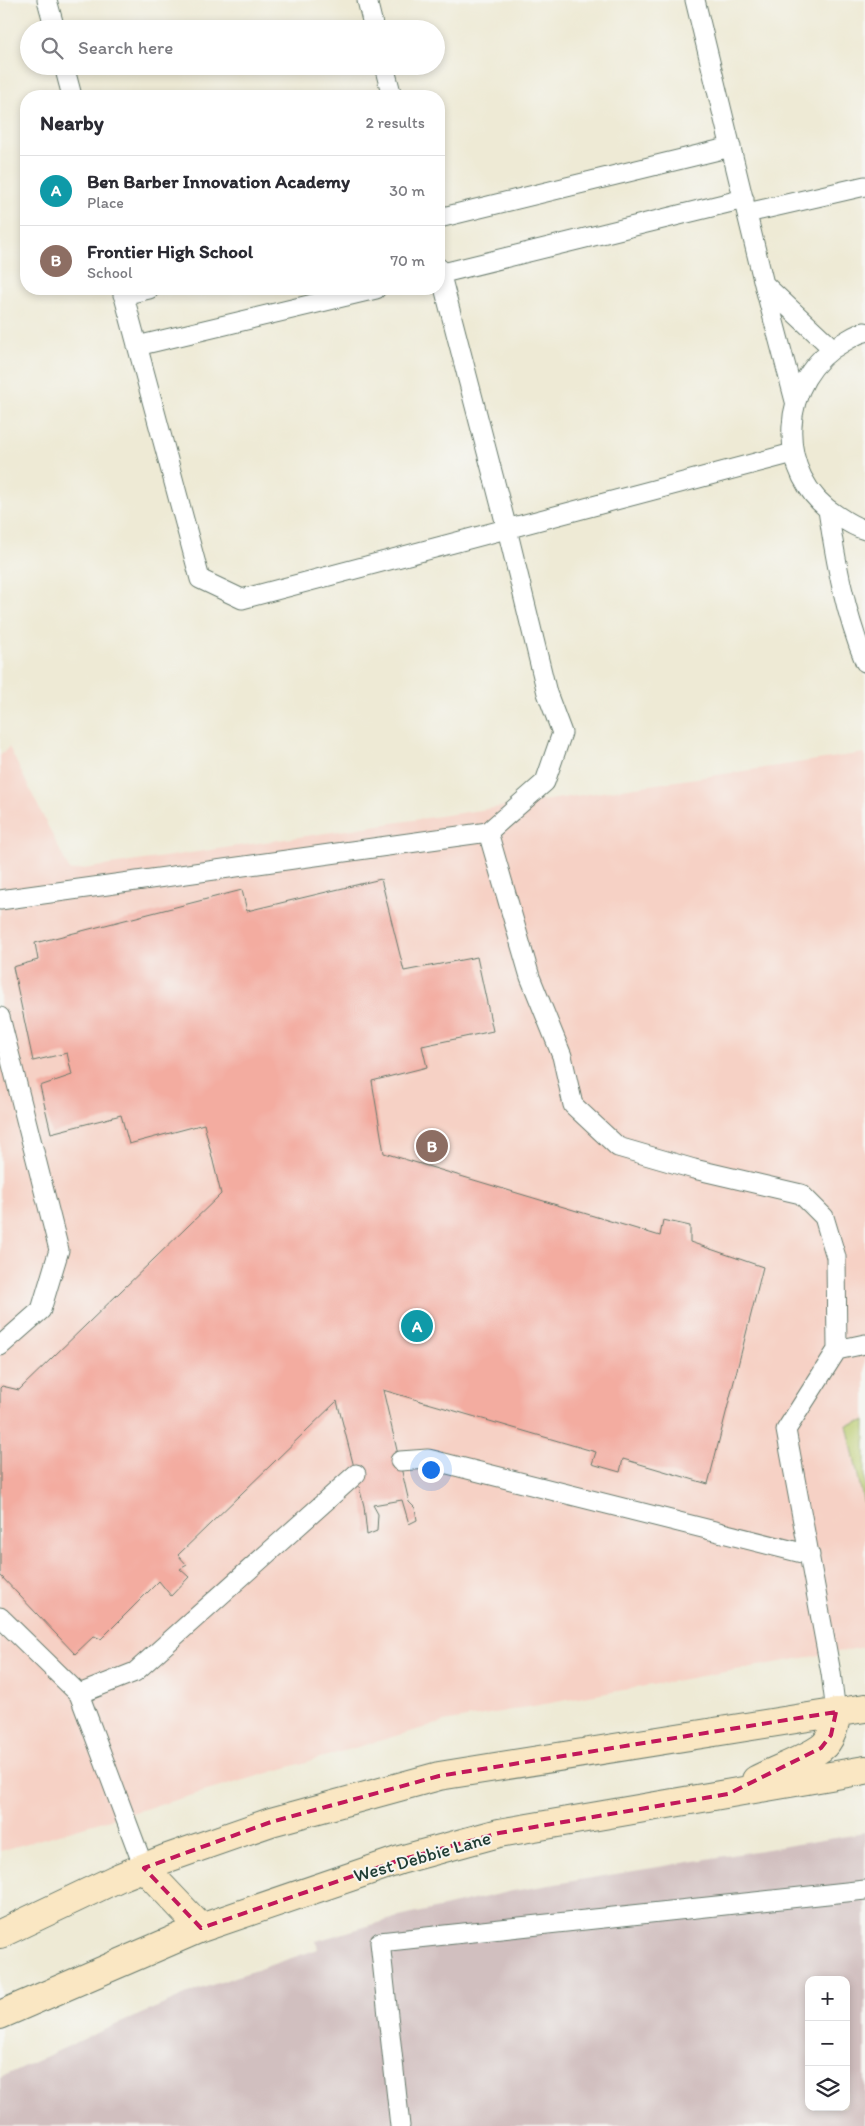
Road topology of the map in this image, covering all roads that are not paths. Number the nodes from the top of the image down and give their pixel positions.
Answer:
1 (47, 0) edge
2 (366, 0) edge
3 (695, 0) edge
4 (53, 20) edge
5 (372, 20) edge
6 (66, 75) edge
7 (386, 75) edge
8 (70, 90) edge
9 (390, 90) edge
10 (731, 148) junction
11 (865, 186) edge
12 (745, 206) junction
13 (445, 217) edge
14 (445, 271) edge
15 (764, 284) junction
16 (124, 295) edge
17 (351, 295) edge
18 (445, 295) edge
19 (865, 332) edge
20 (137, 346) junction
21 (832, 348) junction
22 (795, 401) junction
23 (793, 453) junction
24 (828, 510) junction
25 (507, 529) junction
26 (865, 530) edge
27 (865, 662) edge
28 (488, 832) junction
29 (0, 900) edge
30 (0, 1017) edge
31 (865, 1344) edge
32 (0, 1346) edge
33 (837, 1350) junction
34 (400, 1461) dead end
35 (356, 1474) dead end
36 (810, 1555) junction
37 (0, 1617) edge
38 (79, 1694) junction
39 (865, 1708) edge
40 (836, 1712) junction
41 (865, 1770) edge
42 (728, 1794) junction
43 (144, 1868) junction
44 (865, 1890) edge
45 (201, 1928) junction
46 (0, 1934) edge
47 (0, 2015) edge
48 (400, 2126) edge

1 - 4 lane
2 - 5 lane
3 - 10 lane
6 - 8 lane
7 - 9 lane
10 - 12 lane
10 - 13 lane
11 - 12 lane
12 - 14 lane
12 - 15 lane
15 - 21 lane
15 - 22 lane
16 - 20 lane
17 - 20 lane
18 - 25 lane
19 - 21 lane
20 - 25 lane
21 - 22 lane
22 - 23 lane
23 - 24 lane
23 - 25 lane
24 - 26 lane
24 - 27 lane
25 - 28 lane
28 - 29 lane
28 - 33 lane
30 - 32 lane
31 - 33 lane
33 - 36 lane
34 - 36 lane
35 - 38 lane
36 - 40 lane
37 - 38 lane
38 - 43 lane
39 - 40 main road
40 - 42 main road
40 - 43 main road
41 - 42 main road, West Debbie Lane
42 - 45 main road, West Debbie Lane
43 - 45 main road
43 - 46 main road
44 - 48 lane
45 - 47 main road, West Debbie Lane

